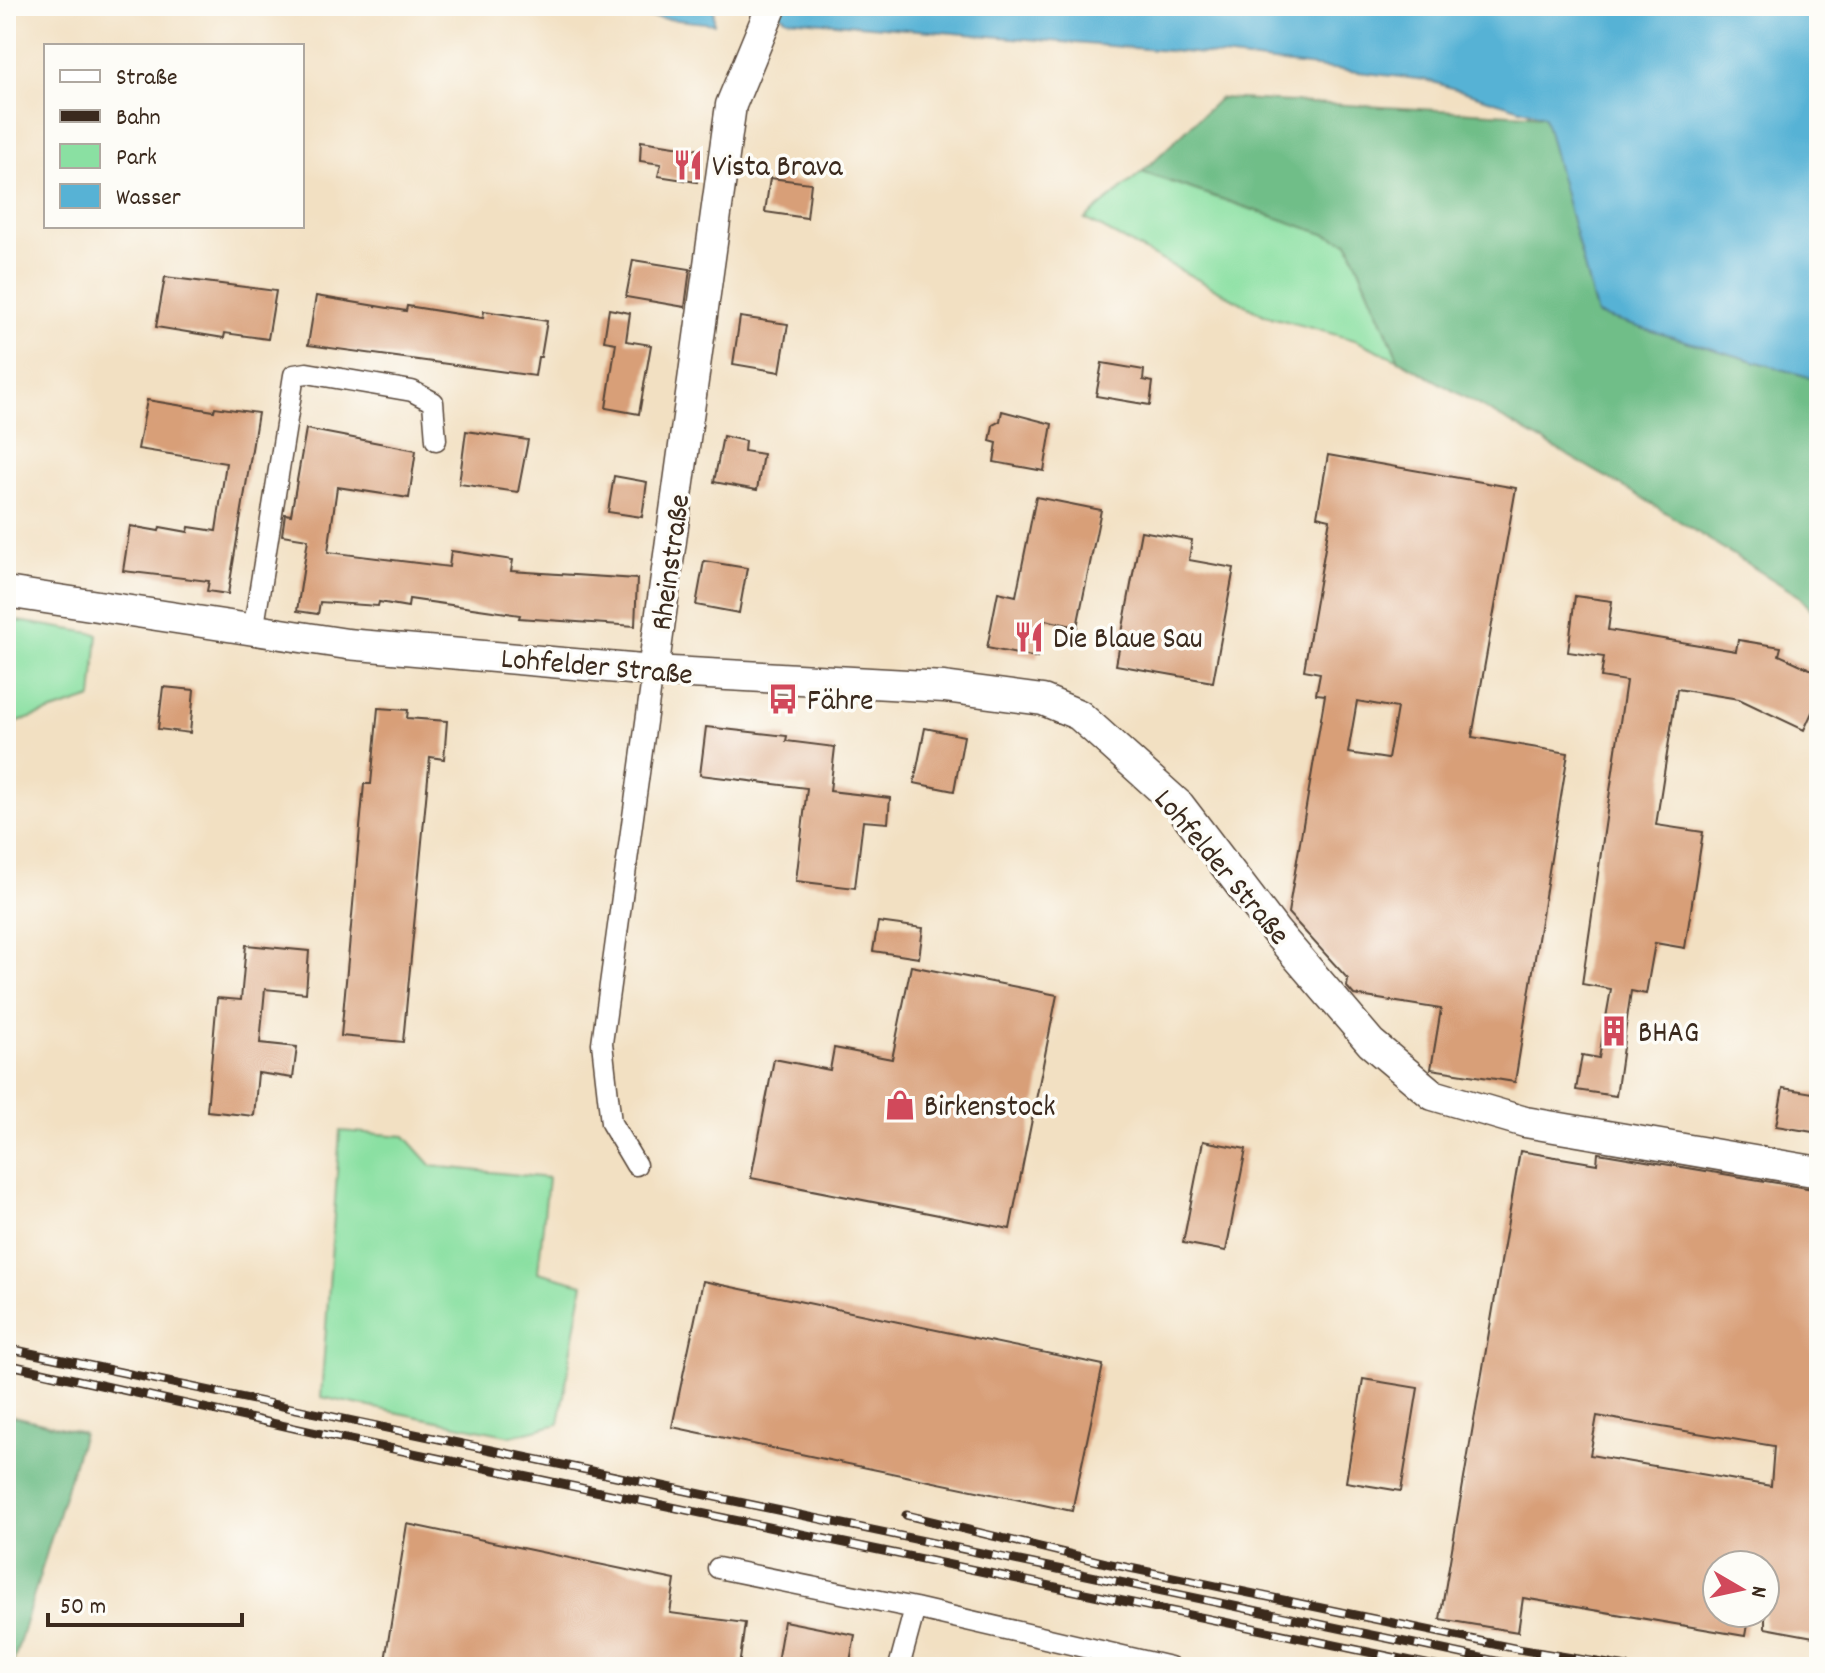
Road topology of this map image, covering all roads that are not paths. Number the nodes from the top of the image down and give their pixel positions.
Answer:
1 (771, 8) edge
2 (436, 440) dead end
3 (6, 592) edge
4 (253, 632) junction
5 (653, 671) junction
6 (636, 1165) dead end
7 (1819, 1172) edge
8 (718, 1568) dead end
9 (915, 1608) junction
10 (899, 1667) edge
11 (1170, 1667) edge

1 - 5 street, Rheinstraße
2 - 4 street
3 - 4 street, Lohfelder Straße
4 - 5 street, Lohfelder Straße
5 - 6 street, Rheinstraße
5 - 7 street, Lohfelder Straße
8 - 9 street
9 - 10 street
9 - 11 street

